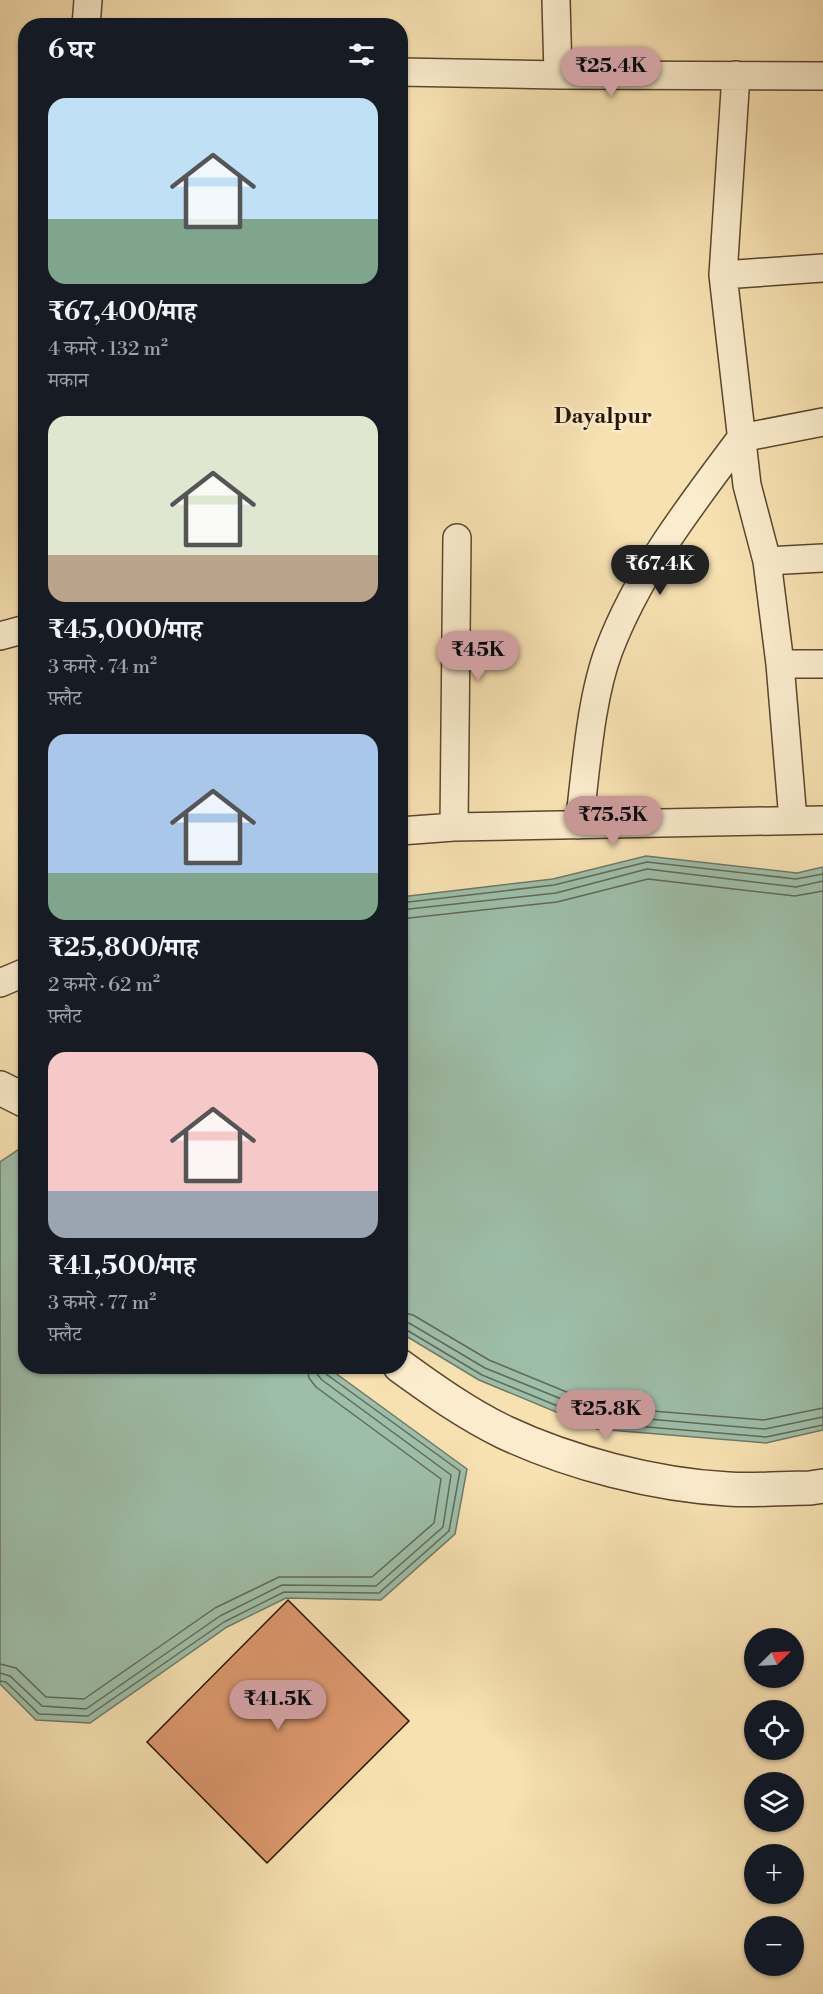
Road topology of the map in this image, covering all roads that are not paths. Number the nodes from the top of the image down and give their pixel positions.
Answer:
1 (88, 0) edge
2 (556, 0) edge
3 (87, 18) edge
4 (408, 72) edge
5 (558, 75) junction
6 (736, 75) junction
7 (823, 76) edge
8 (823, 268) edge
9 (723, 274) junction
10 (823, 422) edge
11 (741, 438) junction
12 (457, 538) dead end
13 (823, 558) edge
14 (767, 561) junction
15 (18, 631) edge
16 (0, 636) edge
17 (780, 664) junction
18 (823, 664) edge
19 (823, 819) edge
20 (793, 820) junction
21 (579, 825) junction
22 (454, 827) junction
23 (408, 830) edge
24 (18, 975) edge
25 (0, 983) edge
26 (0, 1088) edge
27 (18, 1097) edge
28 (408, 1372) edge
29 (823, 1486) edge

1 - 3 street
2 - 5 street
4 - 5 street
5 - 6 street
6 - 7 street
6 - 9 street
8 - 9 street
9 - 11 street
10 - 11 street
11 - 14 street
11 - 21 street
12 - 22 street
13 - 14 street
14 - 17 street
15 - 16 street
17 - 18 street
17 - 20 street
19 - 20 street
20 - 21 street
21 - 22 street
22 - 23 street
24 - 25 street
26 - 27 street
28 - 29 street

